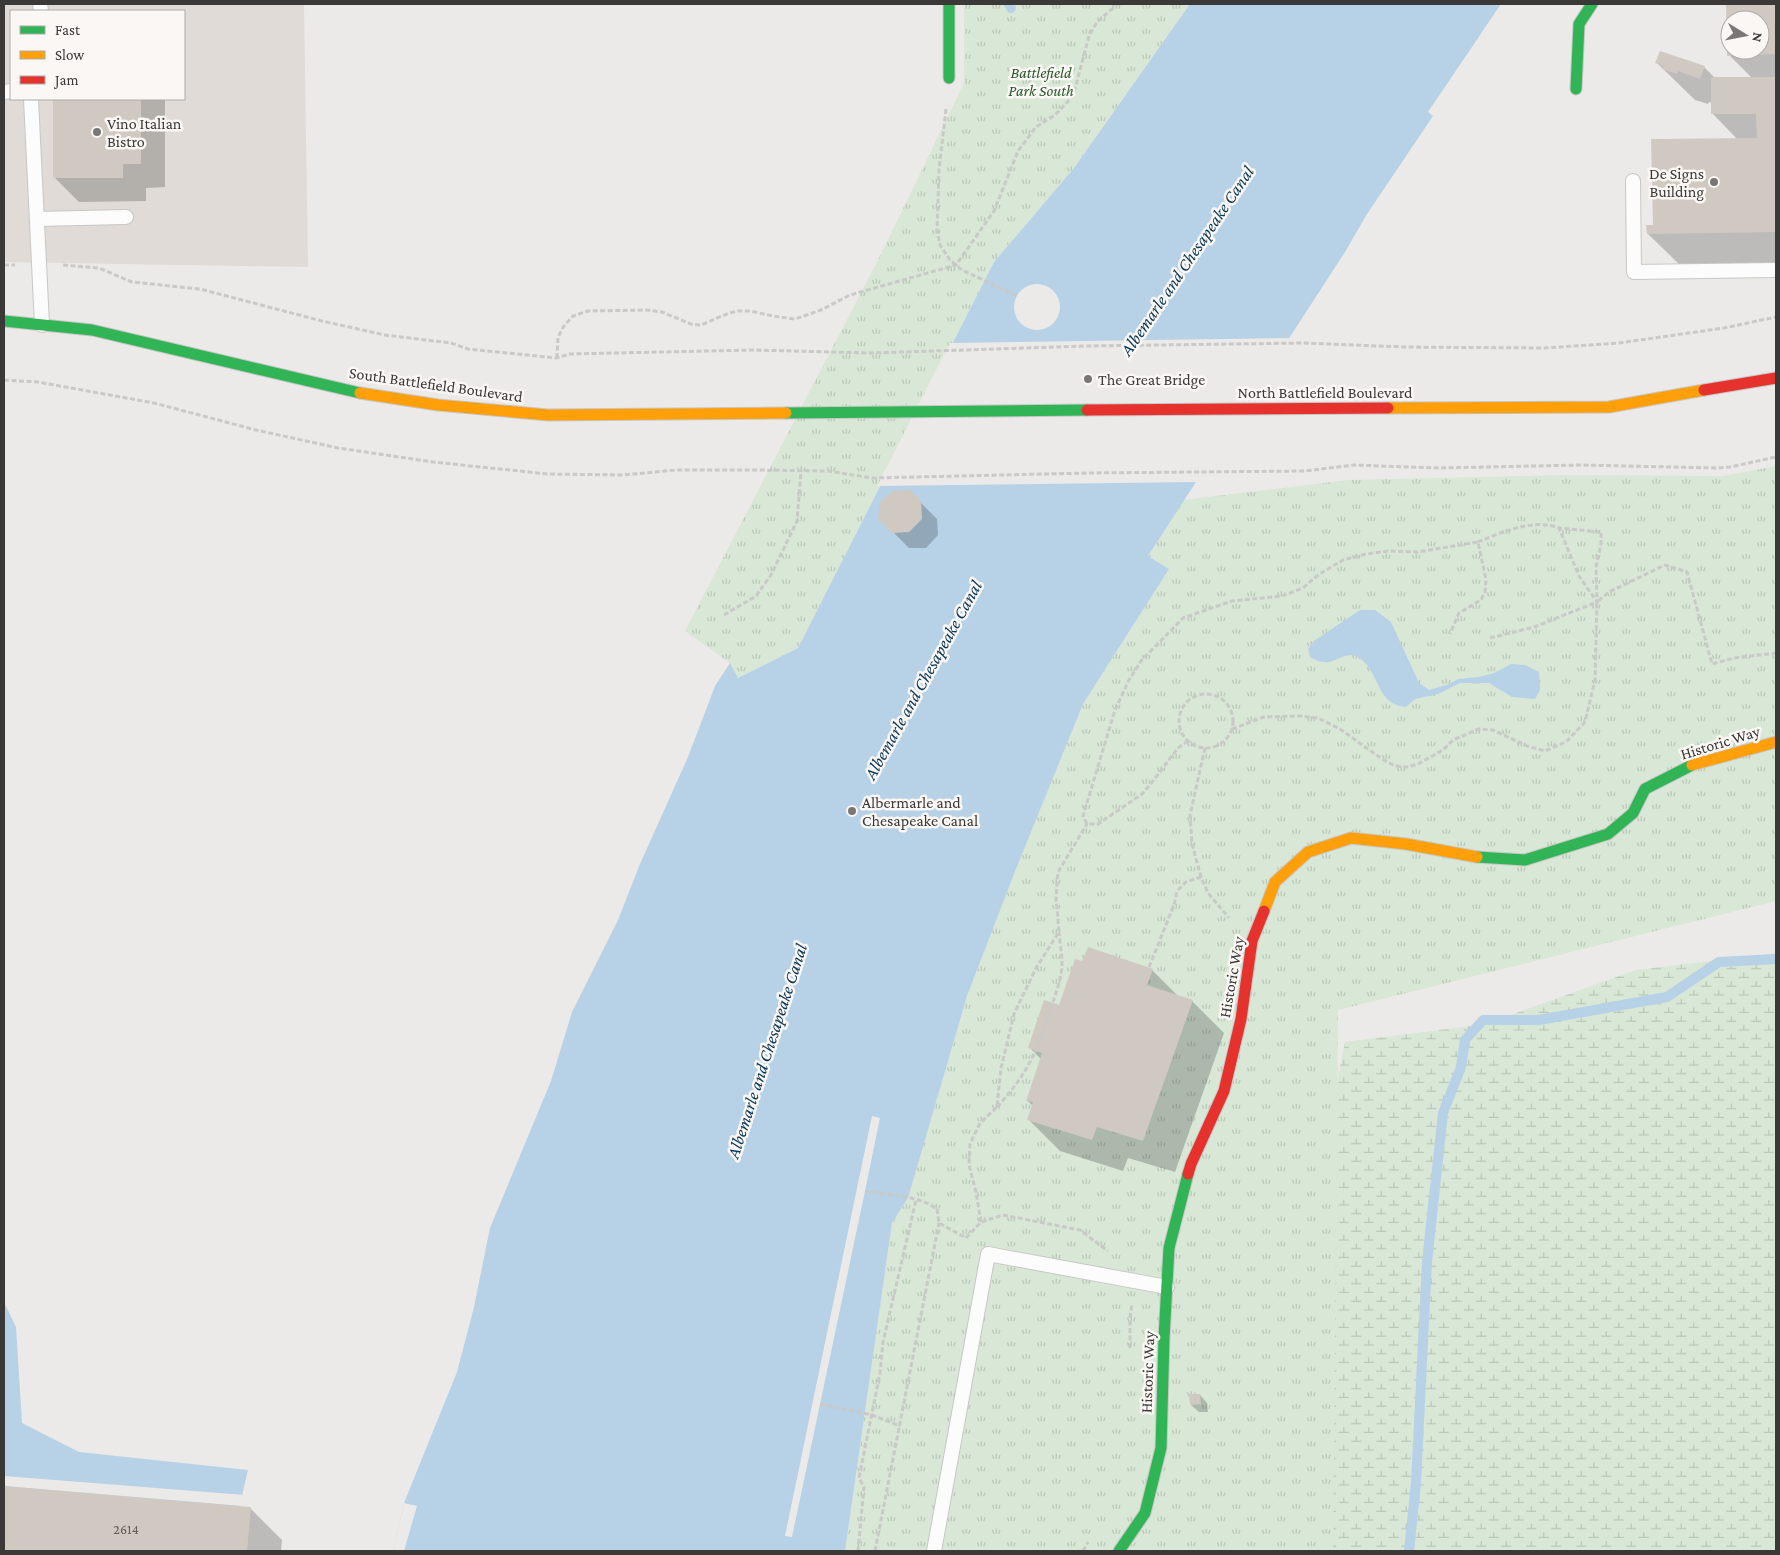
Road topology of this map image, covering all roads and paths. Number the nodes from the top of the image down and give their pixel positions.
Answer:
1 (949, 4) edge
2 (1118, 4) edge
3 (1592, 4) edge
4 (949, 78) joint
5 (1576, 89) dead end
6 (31, 100) edge
7 (1633, 181) dead end
8 (126, 217) dead end
9 (37, 219) junction
10 (39, 265) junction
11 (956, 265) junction
12 (4, 266) edge
13 (1776, 270) edge
14 (1017, 296) dead end
15 (1776, 317) edge
16 (4, 321) edge
17 (42, 325) junction
18 (557, 358) junction
19 (1776, 378) edge
20 (4, 380) edge
21 (871, 413) joint
22 (1776, 457) edge
23 (801, 471) junction
24 (1559, 528) junction
25 (1478, 542) junction
26 (1597, 602) junction
27 (724, 615) dead end
28 (1450, 634) dead end
29 (1490, 638) dead end
30 (1776, 653) edge
31 (1232, 729) junction
32 (1188, 740) junction
33 (1776, 742) edge
34 (1205, 748) junction
35 (1087, 824) junction
36 (1201, 877) junction
37 (1229, 918) dead end
38 (1059, 932) junction
39 (1149, 967) dead end
40 (997, 1107) junction
41 (865, 1191) dead end
42 (916, 1200) junction
43 (981, 1222) junction
44 (939, 1223) junction
45 (1110, 1252) dead end
46 (1167, 1287) junction
47 (820, 1404) dead end
48 (872, 1415) junction
49 (900, 1426) junction
50 (858, 1551) edge
51 (875, 1551) edge
52 (934, 1551) edge
53 (1119, 1551) edge

1 - 4 main road
2 - 11 path
3 - 5 main road
4 - 11 path
6 - 9 lane
7 - 13 lane
8 - 9 lane
9 - 10 lane
10 - 12 path
10 - 17 lane
10 - 18 path
11 - 14 path
11 - 18 path
15 - 18 path
16 - 17 main road, South Battlefield Boulevard
17 - 21 main road, South Battlefield Boulevard
19 - 21 main road, North Battlefield Boulevard
20 - 23 path
22 - 23 path
23 - 27 path
24 - 25 path
24 - 26 path
24 - 26 path
25 - 28 path
25 - 35 path
26 - 29 path
26 - 30 path
26 - 31 path
31 - 32 path
31 - 34 path
32 - 34 path
32 - 35 path
33 - 46 main road, Historic Way
34 - 36 path
35 - 38 path
36 - 37 path
36 - 39 path
38 - 40 path
38 - 40 path
40 - 43 path
41 - 42 path
42 - 44 path
42 - 48 path
43 - 44 path
43 - 45 path
44 - 49 path
46 - 52 lane
46 - 53 main road, Historic Way
47 - 48 path
48 - 49 path
48 - 50 path
49 - 51 path

